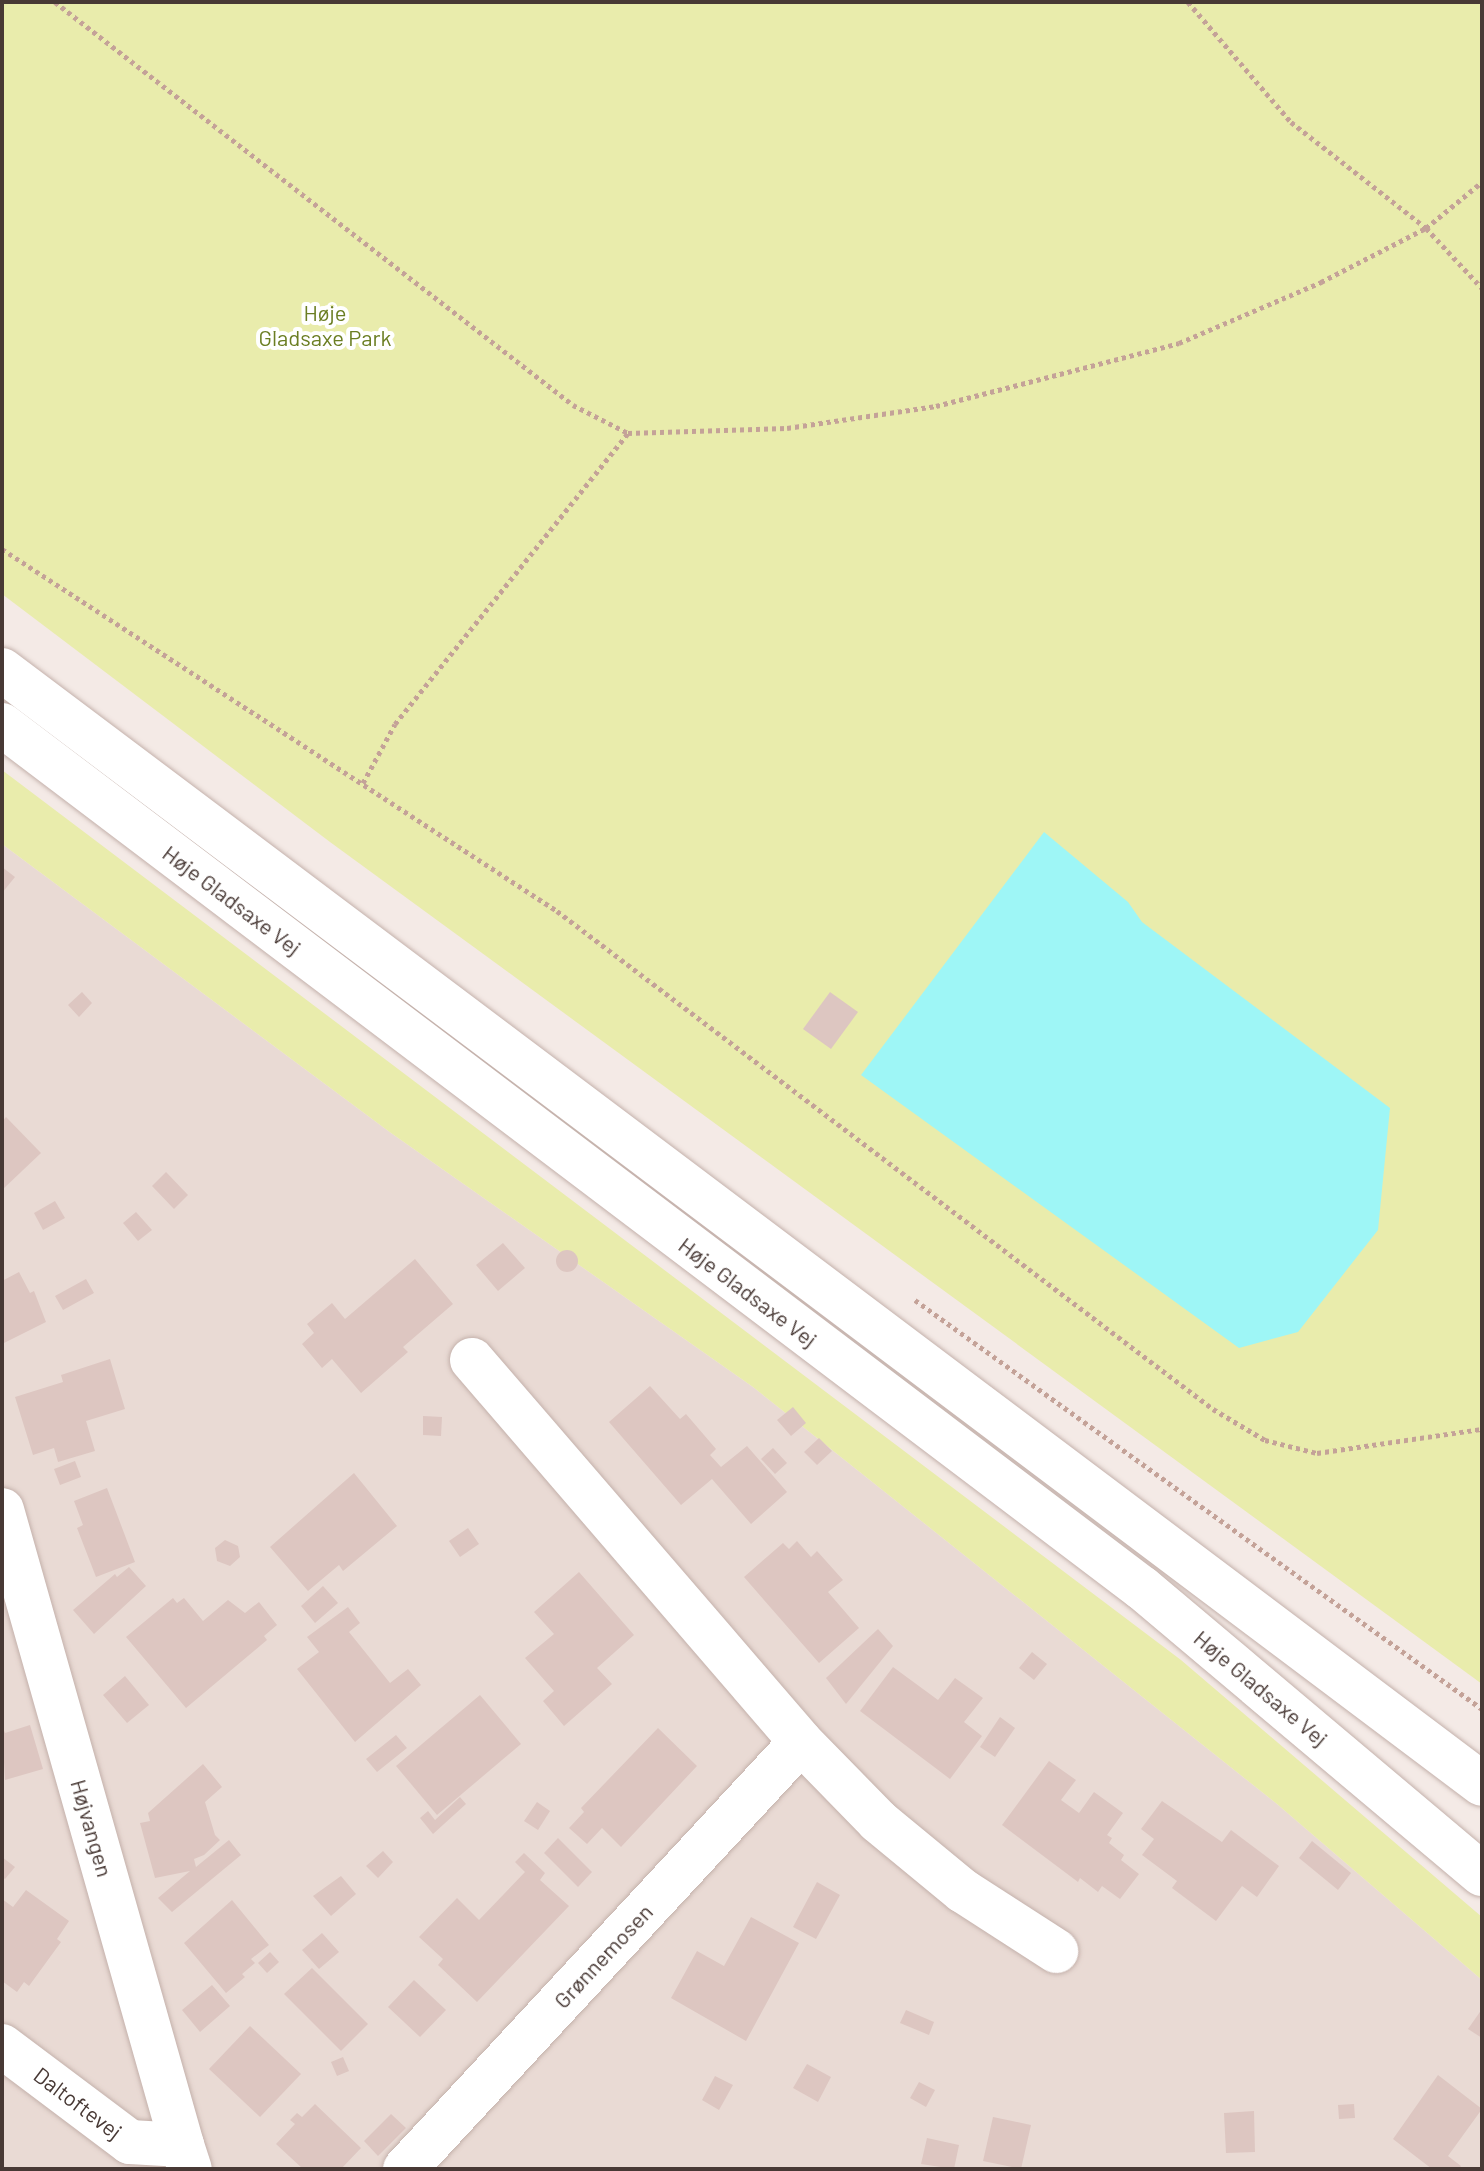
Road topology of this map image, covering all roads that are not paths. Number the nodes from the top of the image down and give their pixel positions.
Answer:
1 (2, 670) edge
2 (2, 725) edge
3 (472, 1360) dead end
4 (2, 1510) edge
5 (801, 1742) junction
6 (1482, 1784) edge
7 (1482, 1874) edge
8 (1056, 1951) dead end
9 (2, 2046) edge
10 (186, 2157) edge
11 (405, 2169) edge

1 - 6 street, Høje Gladsaxe Vej
2 - 7 street, Høje Gladsaxe Vej
3 - 5 street
4 - 10 street, Højvangen
5 - 8 street
5 - 11 street, Grønnemosen
9 - 10 street, Daltoftevej

